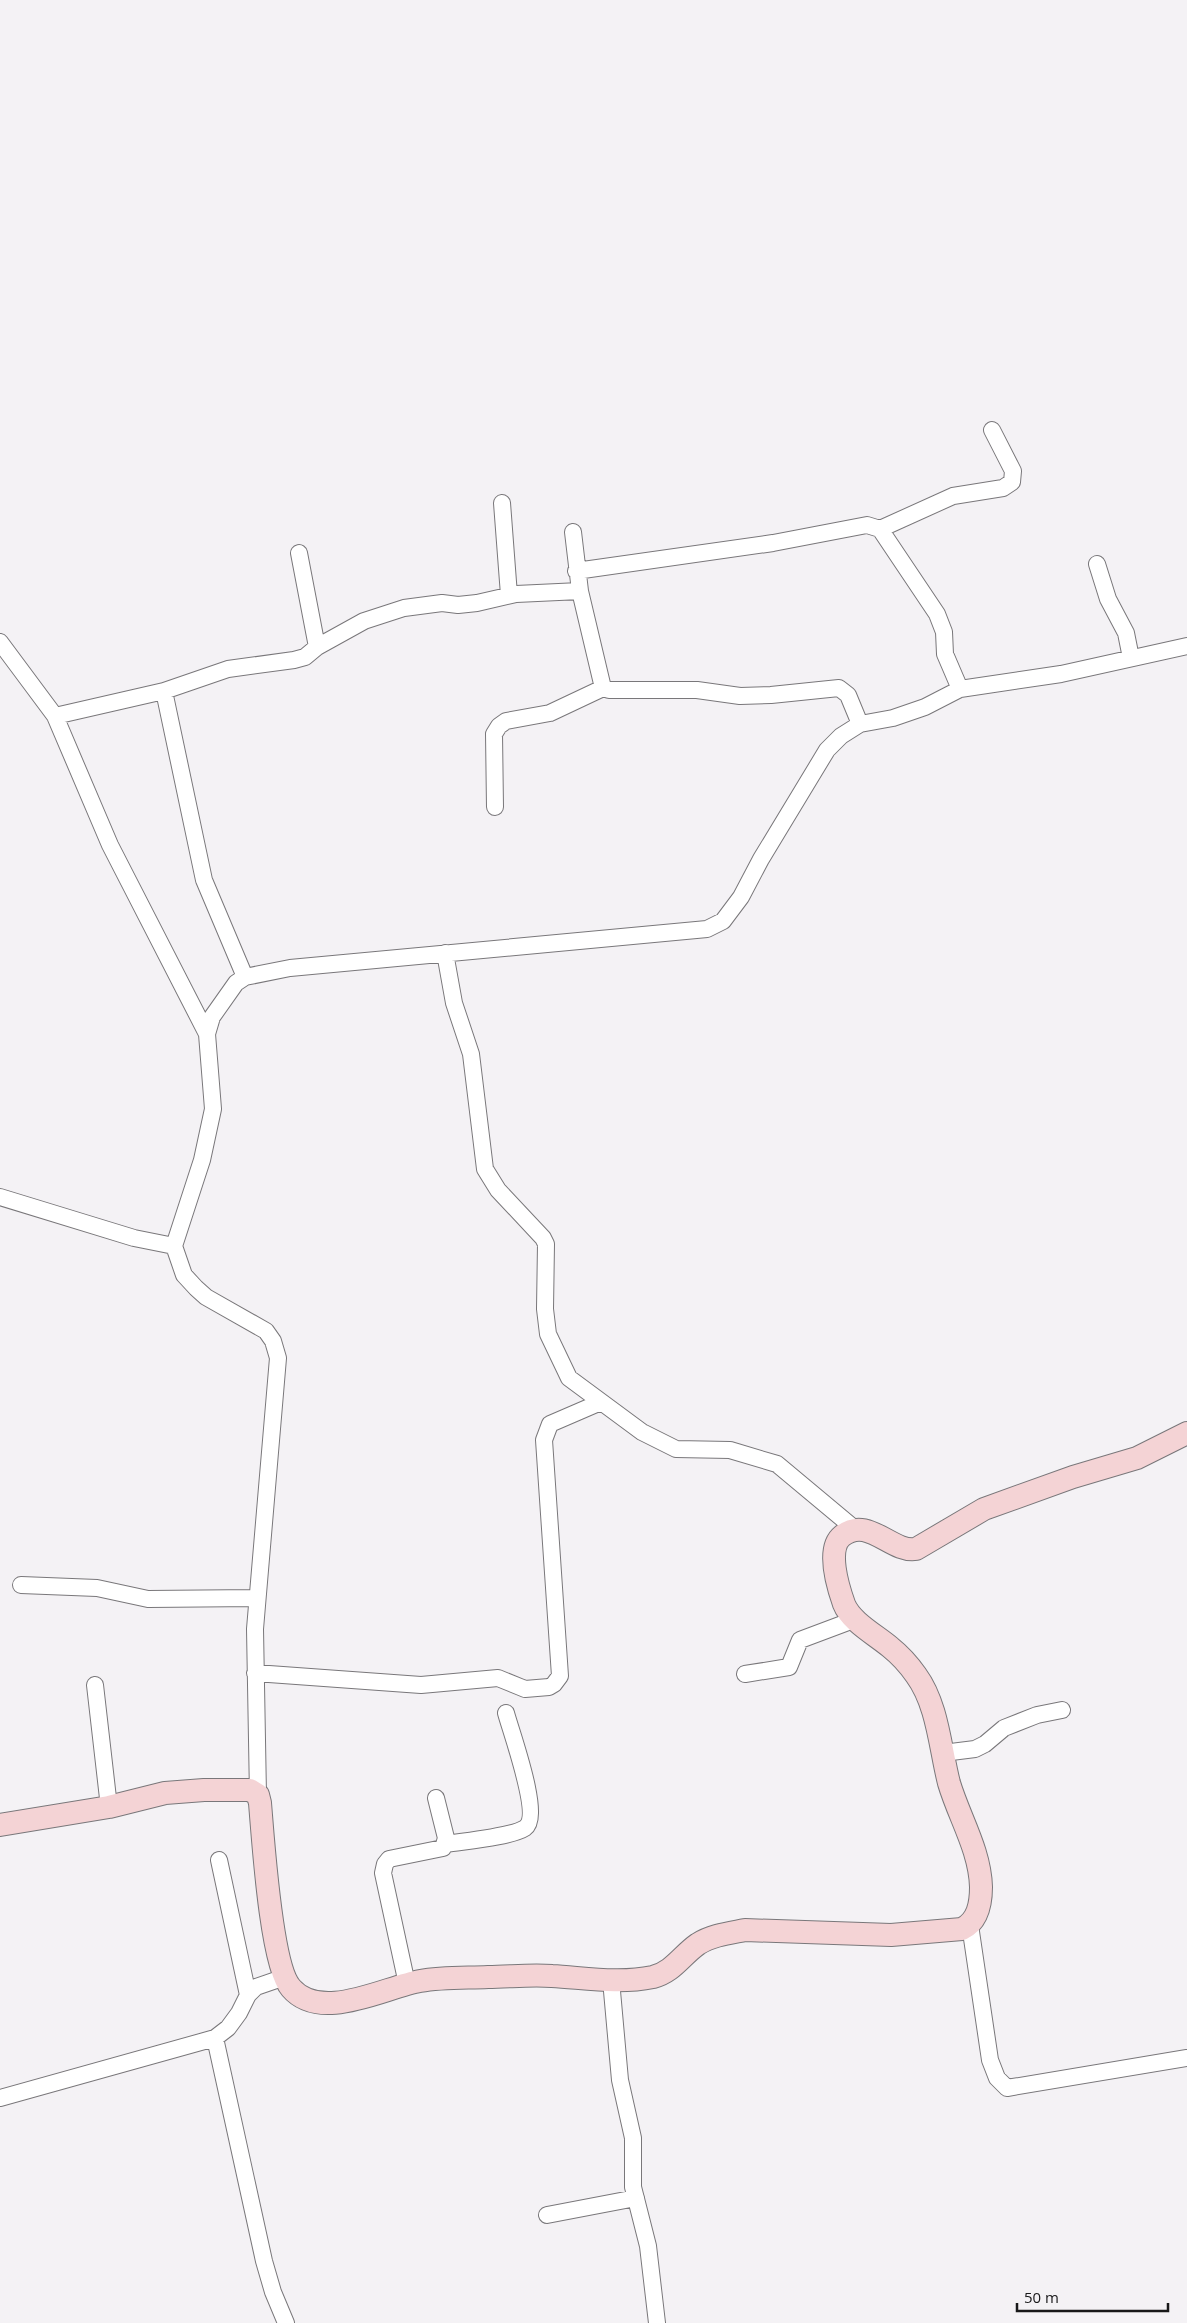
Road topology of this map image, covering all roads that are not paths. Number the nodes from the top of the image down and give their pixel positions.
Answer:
1 (992, 430) dead end
2 (502, 503) dead end
3 (880, 529) junction
4 (573, 532) dead end
5 (299, 553) dead end
6 (1097, 564) dead end
7 (576, 571) junction
8 (580, 590) junction
9 (508, 595) junction
10 (0, 642) edge
11 (1187, 646) edge
12 (317, 647) junction
13 (1131, 658) junction
14 (603, 688) junction
15 (960, 689) junction
16 (164, 692) junction
17 (55, 716) junction
18 (860, 724) junction
19 (495, 807) dead end
20 (445, 953) junction
21 (245, 977) junction
22 (207, 1034) junction
23 (0, 1197) edge
24 (174, 1246) junction
25 (601, 1402) junction
26 (1187, 1433) edge
27 (856, 1530) junction
28 (21, 1585) dead end
29 (257, 1598) junction
30 (856, 1619) junction
31 (255, 1674) junction
32 (745, 1674) dead end
33 (96, 1686) dead end
34 (1062, 1710) dead end
35 (506, 1713) dead end
36 (943, 1753) junction
37 (258, 1795) junction
38 (436, 1798) dead end
39 (109, 1807) junction
40 (0, 1825) edge
41 (446, 1844) junction
42 (219, 1860) dead end
43 (970, 1925) junction
44 (285, 1978) junction
45 (610, 1980) junction
46 (407, 1984) junction
47 (248, 1995) junction
48 (215, 2038) junction
49 (1187, 2058) edge
50 (0, 2098) edge
51 (636, 2198) junction
52 (547, 2215) dead end
53 (286, 2323) edge
54 (658, 2323) edge

1 - 3 street
2 - 9 street
3 - 7 street
3 - 15 street
4 - 7 street
5 - 12 street
6 - 13 street
7 - 8 street
8 - 9 street
8 - 14 street
9 - 12 street
10 - 17 street
11 - 13 street
12 - 16 street
13 - 15 street
14 - 18 street
14 - 19 street
15 - 18 street
16 - 17 street
16 - 21 street
17 - 22 street
18 - 20 street
20 - 21 street
20 - 25 street
21 - 22 street
22 - 24 street
23 - 24 street
24 - 29 street
25 - 27 street
25 - 31 street
26 - 27 street
27 - 30 street
28 - 29 street
29 - 31 street
30 - 32 street
30 - 36 street
31 - 37 street
33 - 39 street
34 - 36 street
35 - 41 street
36 - 43 street
37 - 39 street
37 - 44 street
38 - 41 street
39 - 40 street
41 - 46 street
42 - 47 street
43 - 45 street
43 - 49 street
44 - 46 street
44 - 47 street
45 - 46 street
45 - 51 street
47 - 48 street
48 - 50 street
48 - 53 street
51 - 52 street
51 - 54 street

